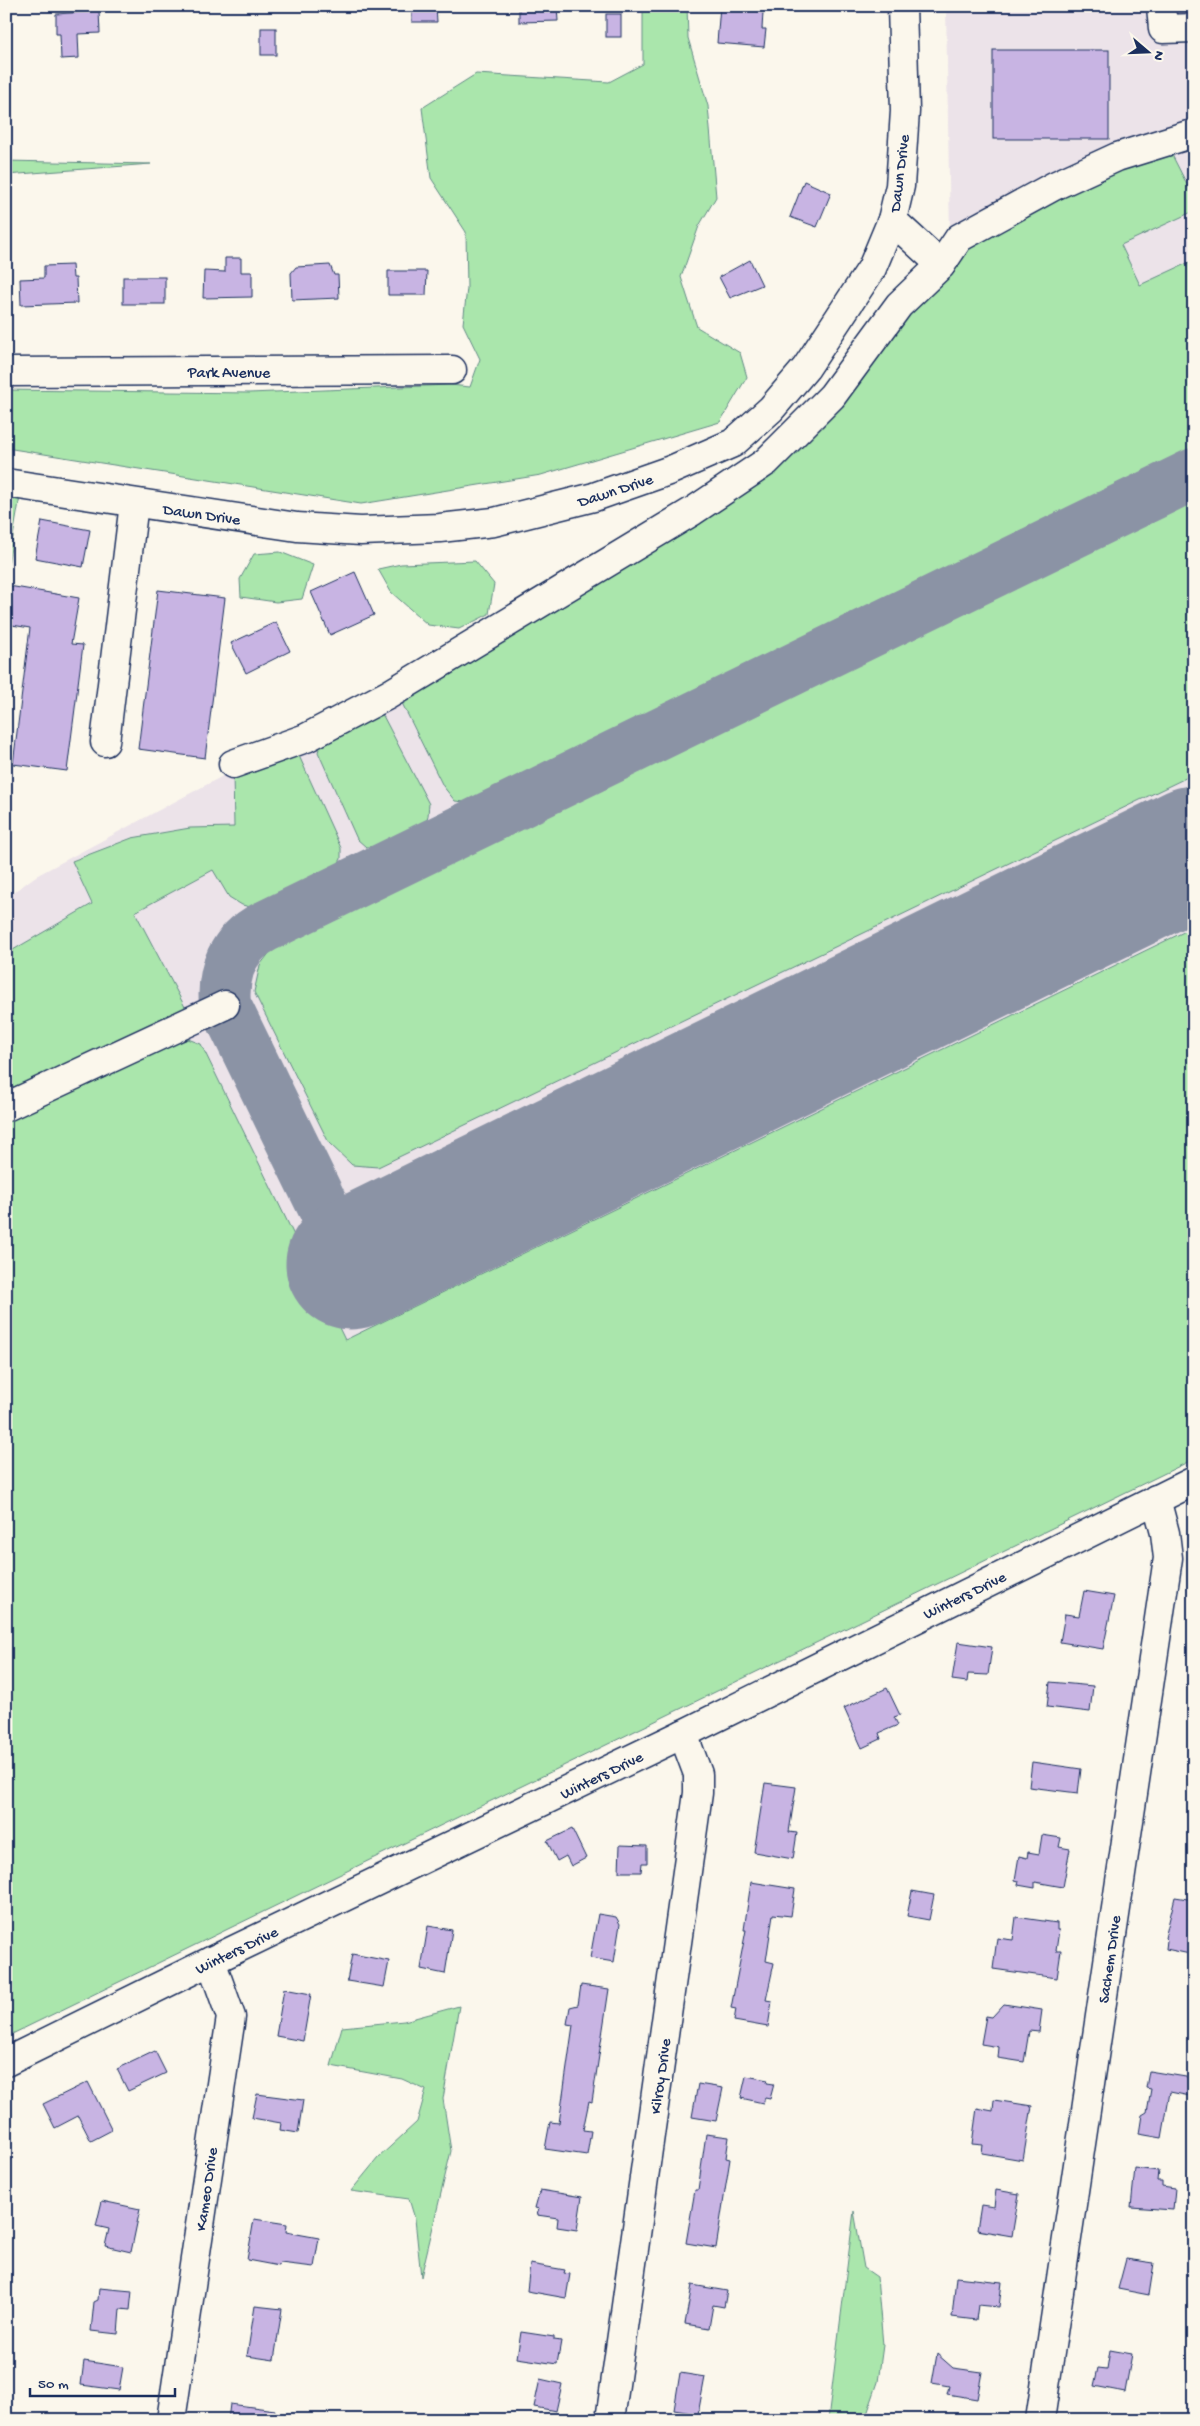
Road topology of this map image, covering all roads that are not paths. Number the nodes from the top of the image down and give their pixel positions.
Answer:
1 (902, 6) edge
2 (1162, 18) edge
3 (1194, 28) edge
4 (1188, 135) dead end
5 (892, 220) junction
6 (941, 265) junction
7 (452, 370) dead end
8 (6, 372) edge
9 (6, 483) edge
10 (134, 503) junction
11 (105, 742) dead end
12 (233, 764) dead end
13 (225, 1005) dead end
14 (6, 1107) edge
15 (1194, 1481) edge
16 (1156, 1499) junction
17 (683, 1734) junction
18 (211, 1961) junction
19 (6, 2062) edge
20 (171, 2420) edge
21 (610, 2420) edge
22 (1040, 2420) edge

1 - 5 street, Dawn Drive
2 - 3 street
4 - 6 street
5 - 6 street
5 - 10 street, Dawn Drive
6 - 12 street
7 - 8 street, Park Avenue
9 - 10 street, Dawn Drive
10 - 11 street
13 - 14 street
15 - 16 street, Winters Drive
16 - 17 street, Winters Drive
16 - 22 street, Sachem Drive
17 - 18 street, Winters Drive
17 - 21 street, Kilroy Drive
18 - 19 street, Winters Drive
18 - 20 street, Kameo Drive

